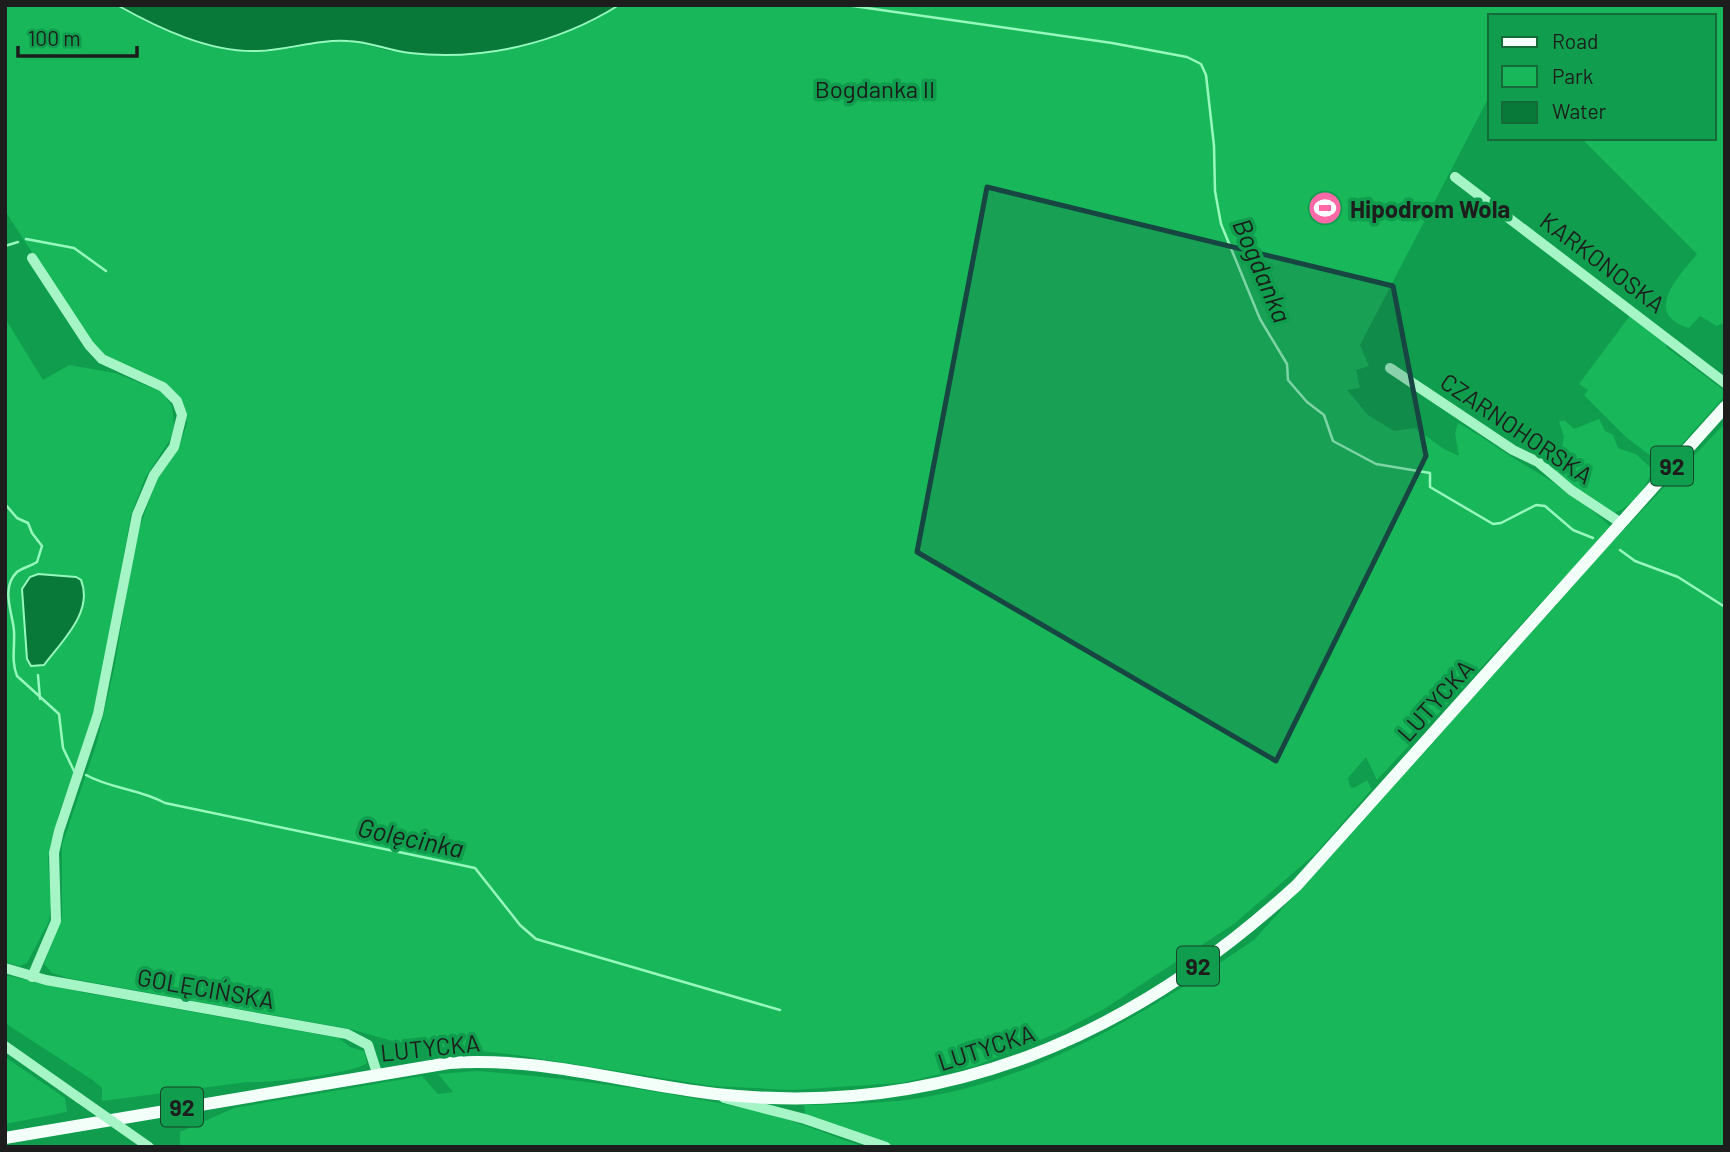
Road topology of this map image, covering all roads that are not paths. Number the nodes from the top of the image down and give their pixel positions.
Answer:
1 (1455, 177) dead end
2 (32, 258) dead end
3 (1390, 368) dead end
4 (1725, 383) edge
5 (1725, 407) edge
6 (1621, 523) junction
7 (5, 968) edge
8 (32, 977) junction
9 (5, 1046) edge
10 (377, 1073) junction
11 (698, 1092) junction
12 (799, 1098) junction
13 (805, 1119) junction
14 (5, 1138) edge
15 (149, 1147) edge
16 (886, 1147) edge

1 - 4 street, KARKONOSKA
2 - 8 street
3 - 6 street, CZARNOHORSKA
5 - 6 main road, LUTYCKA / 92
6 - 12 main road, LUTYCKA / 92
7 - 8 street, GOLĘCIŃSKA
8 - 10 street, GOLĘCIŃSKA
9 - 15 street, bridge
10 - 11 main road, LUTYCKA / 92
10 - 14 main road, LUTYCKA / 92
11 - 12 main road, LUTYCKA / 92
11 - 13 street
12 - 13 street
13 - 16 street

